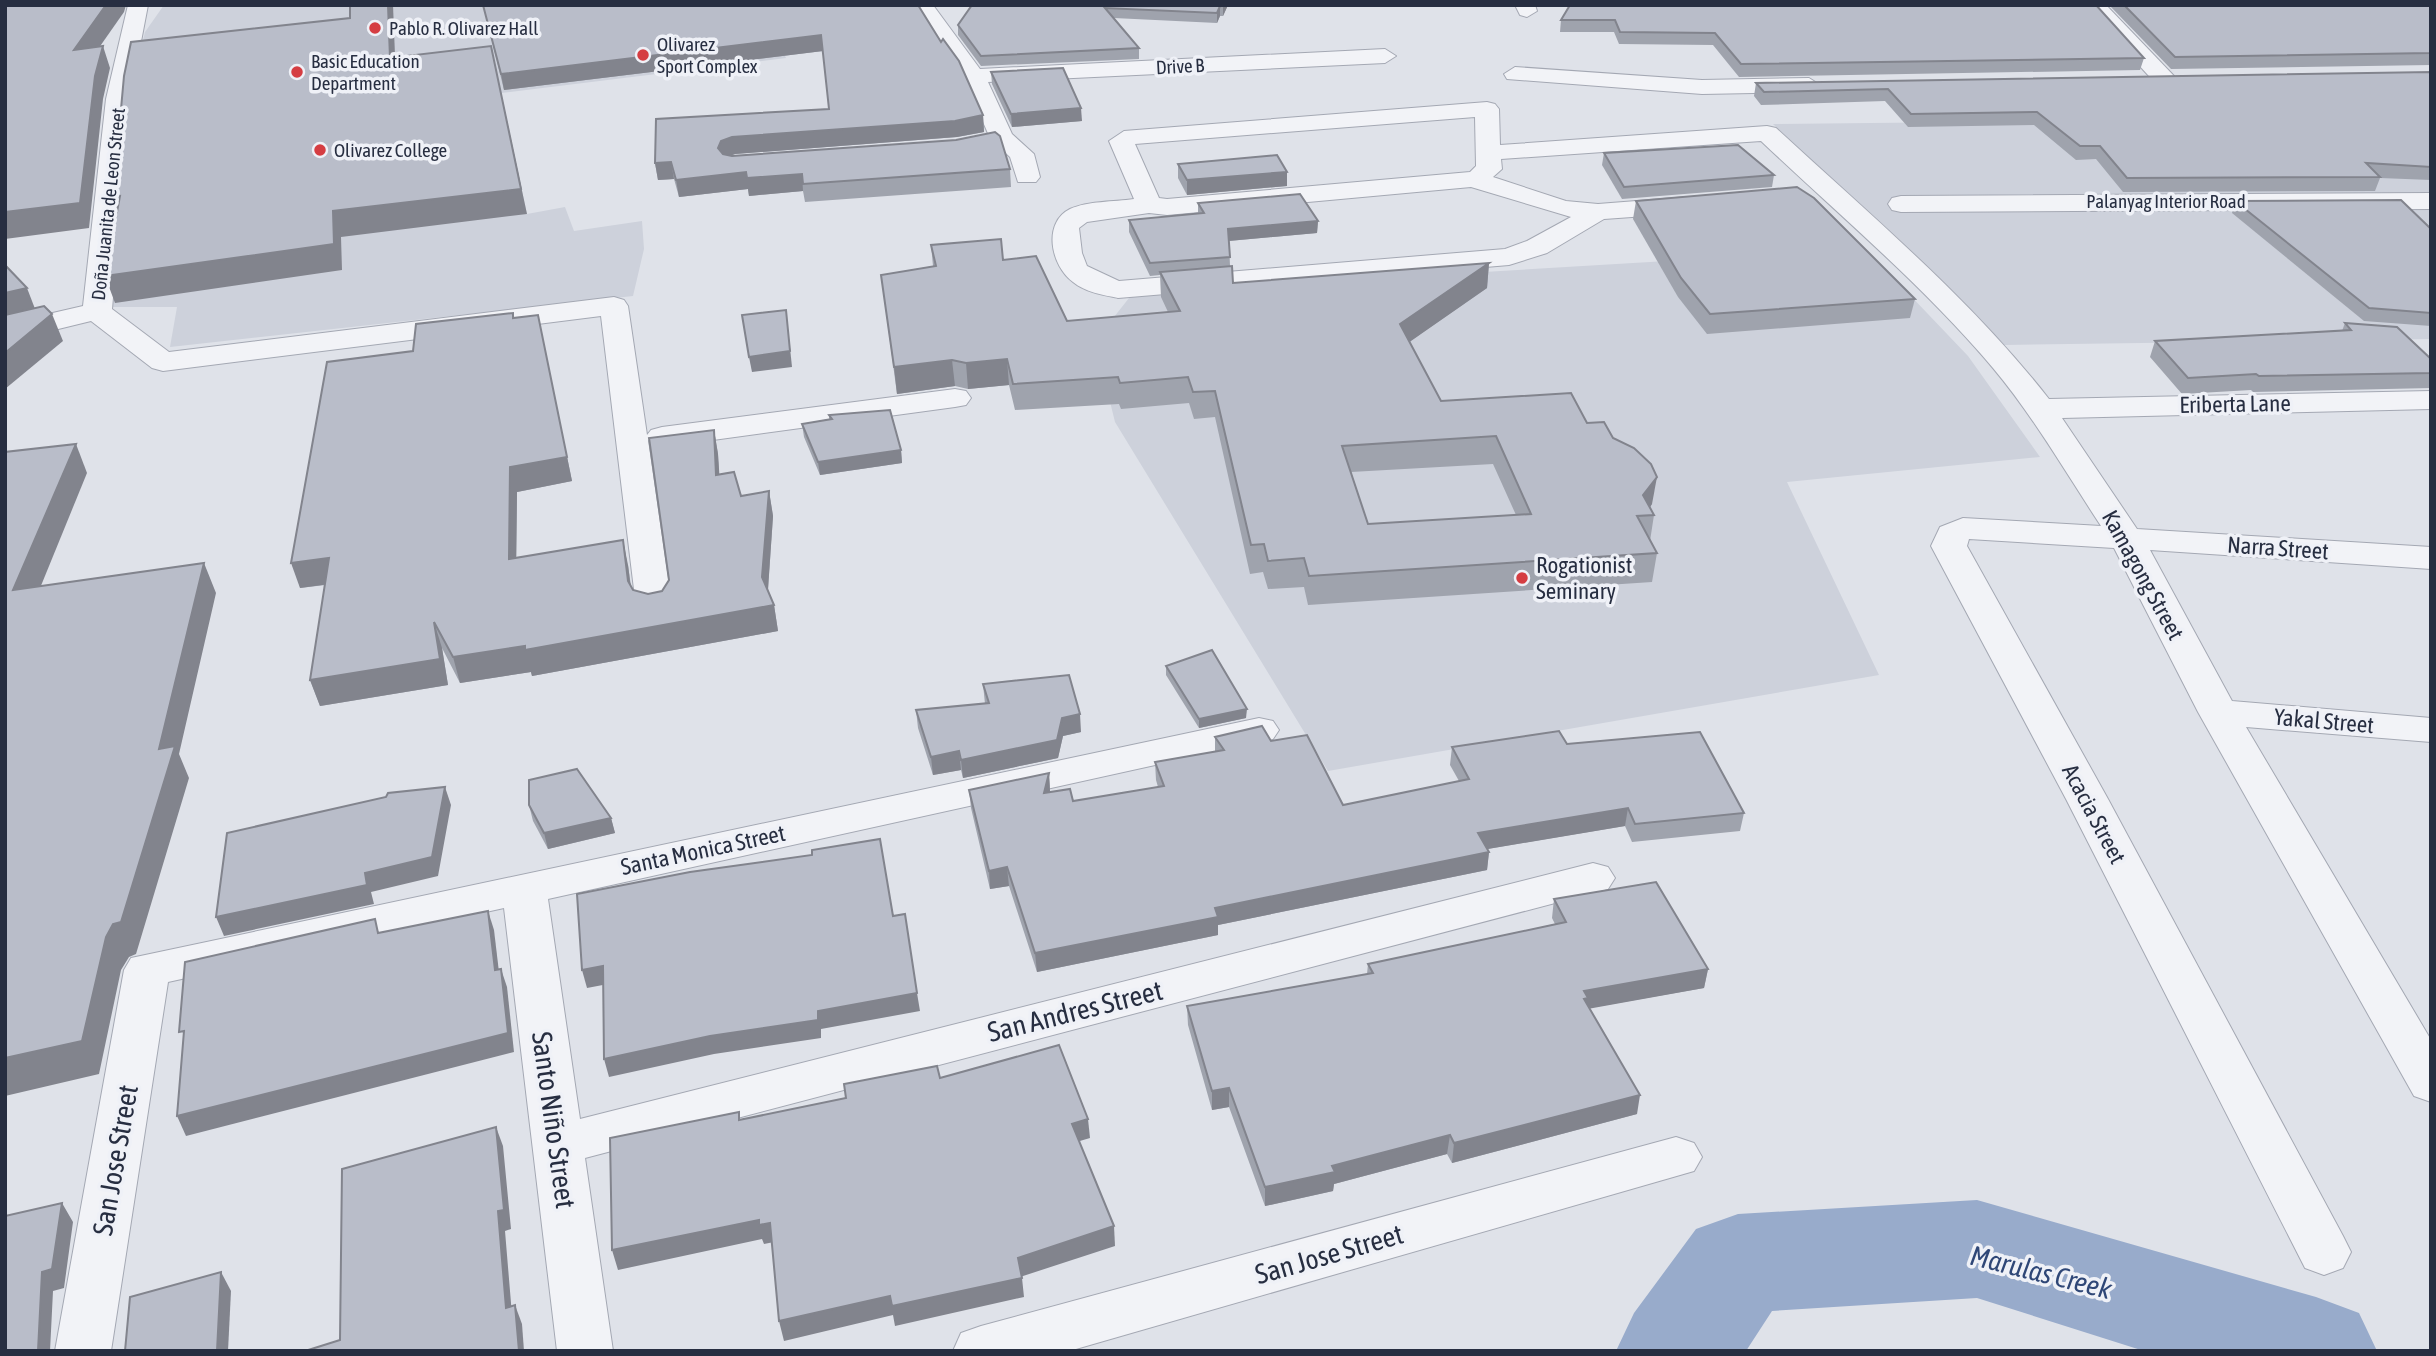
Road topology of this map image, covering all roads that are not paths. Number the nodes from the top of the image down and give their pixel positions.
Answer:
1 (138, 5) edge
2 (922, 5) edge
3 (2094, 5) edge
4 (1385, 55) dead end
5 (1515, 74) dead end
6 (974, 76) junction
7 (2194, 80) edge
8 (2141, 81) edge
9 (2166, 81) junction
10 (1838, 85) edge
11 (1002, 138) junction
12 (977, 144) edge
13 (1488, 153) junction
14 (1027, 177) dead end
15 (1473, 179) junction
16 (2431, 201) edge
17 (1707, 203) edge
18 (1901, 204) dead end
19 (1149, 205) junction
20 (1598, 212) junction
21 (97, 311) junction
22 (5, 334) edge
23 (955, 398) edge
24 (2431, 400) edge
25 (2040, 409) junction
26 (631, 441) junction
27 (2126, 538) junction
28 (2431, 558) edge
29 (654, 606) edge
30 (2218, 712) junction
31 (1259, 730) edge
32 (2431, 730) edge
33 (1593, 878) dead end
34 (524, 888) junction
35 (147, 970) joint
36 (2431, 1083) edge
37 (558, 1145) junction
38 (1676, 1157) dead end
39 (2324, 1252) dead end
40 (83, 1351) edge
41 (585, 1351) edge
42 (981, 1351) edge

1 - 21 street, Doña Juanita de Leon Street
2 - 6 street
3 - 9 street
4 - 6 street, Drive B
5 - 10 street
6 - 11 street
7 - 9 street
8 - 9 street
11 - 12 street
11 - 14 street
13 - 15 street
13 - 19 street
13 - 25 street, Kamagong Street
15 - 19 street
15 - 20 street
16 - 18 street, Palanyag Interior Road
17 - 20 street
19 - 20 street
21 - 22 street, Doña Juanita de Leon Street
21 - 26 street
23 - 26 street
24 - 25 street, Eriberta Lane
25 - 27 street, Kamagong Street
26 - 29 street
27 - 28 street, Narra Street
27 - 30 street, Kamagong Street
27 - 39 street, Acacia Street
30 - 32 street, Yakal Street
30 - 36 street, Kamagong Street
31 - 34 street, Santa Monica Street
33 - 37 street, San Andres Street
34 - 35 street, Santa Monica Street
34 - 37 street, Santo Niño Street
35 - 40 street, San Jose Street
37 - 41 street, Santo Niño Street
38 - 42 street, San Jose Street

